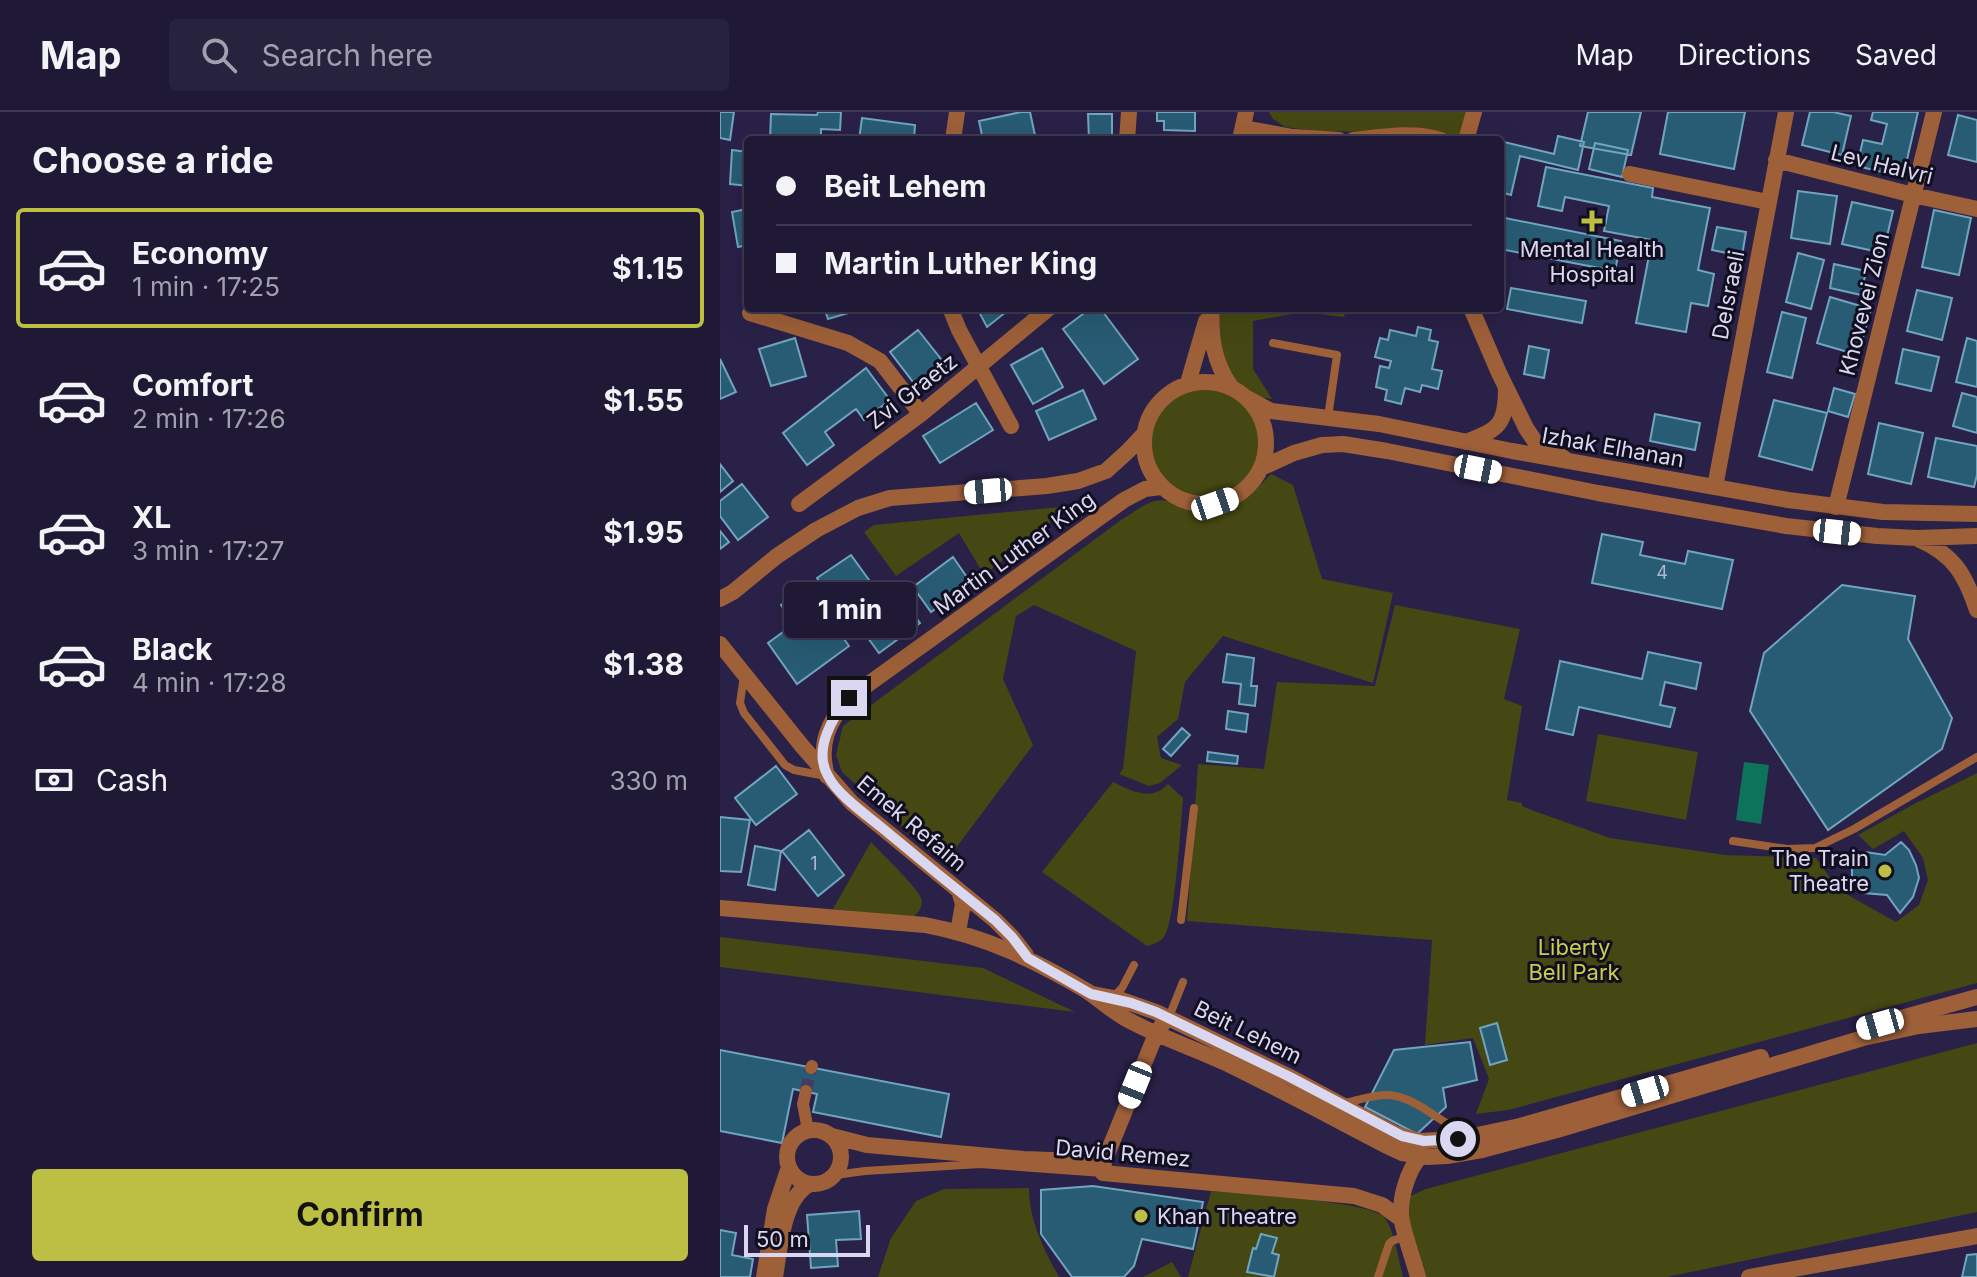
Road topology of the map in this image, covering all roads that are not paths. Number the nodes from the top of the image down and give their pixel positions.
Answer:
1 (957, 112) edge
2 (1129, 112) edge
3 (1474, 112) edge
4 (1786, 112) edge
5 (1934, 112) edge
6 (1243, 127) edge
7 (954, 136) edge
8 (1127, 136) edge
9 (1288, 136) edge
10 (1398, 136) edge
11 (1428, 136) edge
12 (1467, 136) edge
13 (1776, 160) junction
14 (1630, 174) dead end
15 (1913, 195) junction
16 (1768, 202) junction
17 (1977, 209) edge
18 (952, 312) edge
19 (1044, 312) edge
20 (1210, 312) edge
21 (1211, 312) edge
22 (1473, 312) edge
23 (750, 313) dead end
24 (1273, 343) dead end
25 (978, 367) junction
26 (1188, 383) junction
27 (1506, 386) junction
28 (1231, 387) junction
29 (1247, 398) junction
30 (921, 414) junction
31 (1328, 417) junction
32 (1011, 426) dead end
33 (1144, 434) junction
34 (1466, 442) junction
35 (1569, 461) junction
36 (1261, 468) junction
37 (1161, 487) junction
38 (1715, 487) junction
39 (799, 504) dead end
40 (1836, 507) junction
41 (1977, 514) edge
42 (1977, 536) edge
43 (1917, 538) junction
44 (720, 599) edge
45 (1977, 610) edge
46 (720, 644) edge
47 (744, 676) junction
48 (1977, 757) edge
49 (827, 776) junction
50 (1194, 808) dead end
51 (1733, 841) dead end
52 (959, 891) junction
53 (720, 908) edge
54 (1181, 920) dead end
55 (958, 932) junction
56 (1028, 958) junction
57 (1134, 965) dead end
58 (1183, 982) dead end
59 (1091, 994) junction
60 (1977, 997) edge
61 (1111, 998) junction
62 (1169, 1018) junction
63 (1977, 1019) edge
64 (1159, 1035) junction
65 (806, 1091) tunnel mouth
66 (1340, 1104) junction
67 (807, 1125) dead end
68 (832, 1136) junction
69 (1478, 1136) junction
70 (1423, 1149) junction
71 (789, 1167) junction
72 (1104, 1168) junction
73 (835, 1175) junction
74 (810, 1184) junction
75 (1401, 1219) junction
76 (1406, 1236) junction
77 (1977, 1236) edge
78 (764, 1277) edge
79 (775, 1277) edge
80 (1378, 1277) edge
81 (1418, 1277) edge
82 (1749, 1277) edge

1 - 7 street
2 - 8 street
3 - 12 street
4 - 13 street, DeIsraeli
5 - 15 street, Khovevei Zion
6 - 9 street
10 - 11 street
13 - 15 street, Lev HaIvri
13 - 16 street, DeIsraeli
14 - 16 street
15 - 17 street, Lev HaIvri
15 - 40 street, Khovevei Zion
16 - 38 street, DeIsraeli
18 - 25 street
19 - 25 street, Zvi Graetz
20 - 26 street
21 - 28 street
22 - 27 street
23 - 30 street
24 - 31 lane
25 - 30 street, Zvi Graetz
25 - 32 street
26 - 28 street
26 - 33 street
27 - 34 street
27 - 35 street
28 - 29 street
29 - 31 street, Izhak Elhanan
29 - 36 street
30 - 39 street, Zvi Graetz
31 - 34 street, Izhak Elhanan
33 - 37 street
33 - 44 street
34 - 35 street, Izhak Elhanan
35 - 38 street, Izhak Elhanan
36 - 37 street
36 - 43 street
37 - 49 street, Martin Luther King
38 - 40 street, Izhak Elhanan
40 - 41 street, Izhak Elhanan
42 - 43 street
43 - 45 street
46 - 47 street, Emek Refaim
47 - 49 street, Emek Refaim
47 - 49 lane
48 - 51 lane
49 - 52 street, Emek Refaim
50 - 54 lane
52 - 55 street, Emek Refaim
52 - 56 street
53 - 55 street, Beit Lehem
55 - 56 street, Beit Lehem
56 - 59 street, Beit Lehem
57 - 61 lane
58 - 62 lane
59 - 61 street, Beit Lehem
59 - 64 street, Beit Lehem
60 - 69 street
61 - 62 street, Beit Lehem
62 - 64 street
62 - 66 street, Beit Lehem
63 - 70 street
64 - 70 street, Beit Lehem
64 - 72 street
65 - 67 street
66 - 69 lane
66 - 70 street, Beit Lehem
68 - 71 street
68 - 72 street, David Remez
68 - 73 street
69 - 70 street
70 - 75 street
71 - 74 street
71 - 78 street
72 - 73 lane, David Remez
72 - 75 street, David Remez
73 - 74 street
74 - 79 street
75 - 76 street
76 - 80 lane
76 - 81 street
77 - 82 street

